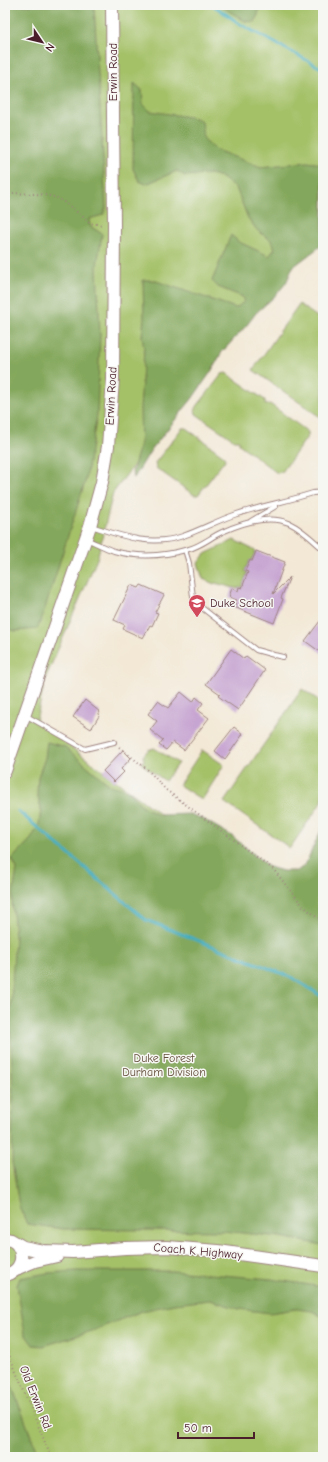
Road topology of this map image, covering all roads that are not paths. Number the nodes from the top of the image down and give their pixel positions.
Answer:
1 (112, 5) edge
2 (323, 492) edge
3 (282, 503) junction
4 (250, 521) junction
5 (90, 526) junction
6 (86, 538) junction
7 (323, 549) edge
8 (185, 550) junction
9 (283, 657) dead end
10 (25, 714) junction
11 (114, 742) road end
12 (5, 771) edge
13 (9, 1239) edge
14 (73, 1252) junction
15 (323, 1266) edge
16 (18, 1268) junction
17 (5, 1275) edge

1 - 5 main road, Erwin Road
2 - 3 lane
3 - 4 lane
3 - 5 lane
4 - 7 lane
4 - 8 lane
5 - 6 main road, Erwin Road
6 - 8 lane
6 - 10 main road, Erwin Road
8 - 9 lane
10 - 11 lane
10 - 12 main road, Erwin Road
13 - 14 main road, Coach K Highway
13 - 16 main road, Coach K Highway
14 - 15 main road, Coach K Highway
14 - 16 main road, Coach K Highway
16 - 17 main road, Coach K Highway

